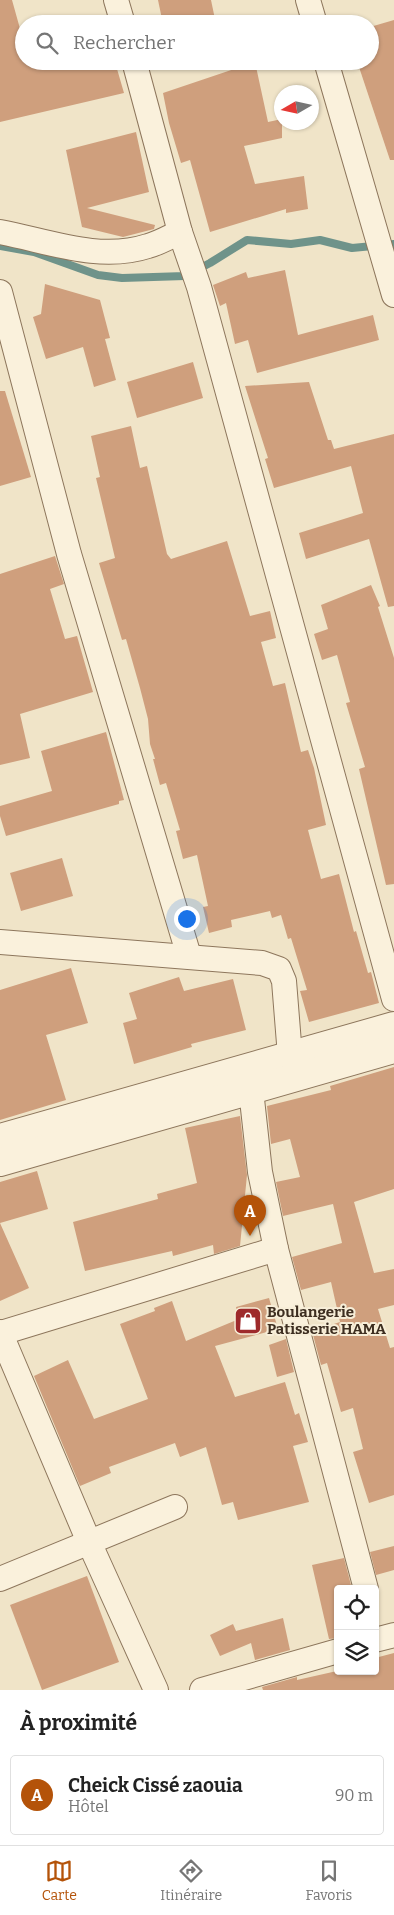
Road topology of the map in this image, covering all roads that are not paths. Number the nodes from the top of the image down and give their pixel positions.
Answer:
1 (116, 0) edge
2 (308, 0) edge
3 (120, 15) edge
4 (312, 15) edge
5 (136, 70) edge
6 (329, 70) edge
7 (0, 232) edge
8 (180, 232) junction
9 (0, 292) edge
10 (394, 295) edge
11 (0, 942) edge
12 (189, 956) junction
13 (394, 999) edge
14 (394, 1026) edge
15 (394, 1049) edge
16 (290, 1056) junction
17 (250, 1078) junction
18 (0, 1138) edge
19 (0, 1162) edge
20 (276, 1249) junction
21 (0, 1333) edge
22 (175, 1507) dead end
23 (89, 1542) junction
24 (0, 1579) edge
25 (365, 1585) edge
26 (334, 1652) edge
27 (156, 1690) edge
28 (202, 1690) edge

1 - 3 street
2 - 4 street
5 - 8 street
6 - 10 street
7 - 8 street
8 - 13 street
9 - 12 street
11 - 12 street
12 - 16 street
14 - 16 street
15 - 17 street
16 - 17 street
17 - 18 street
17 - 19 street
17 - 20 street
20 - 21 street
20 - 25 street
21 - 23 street
22 - 23 street
23 - 24 street
23 - 27 street
26 - 28 street

